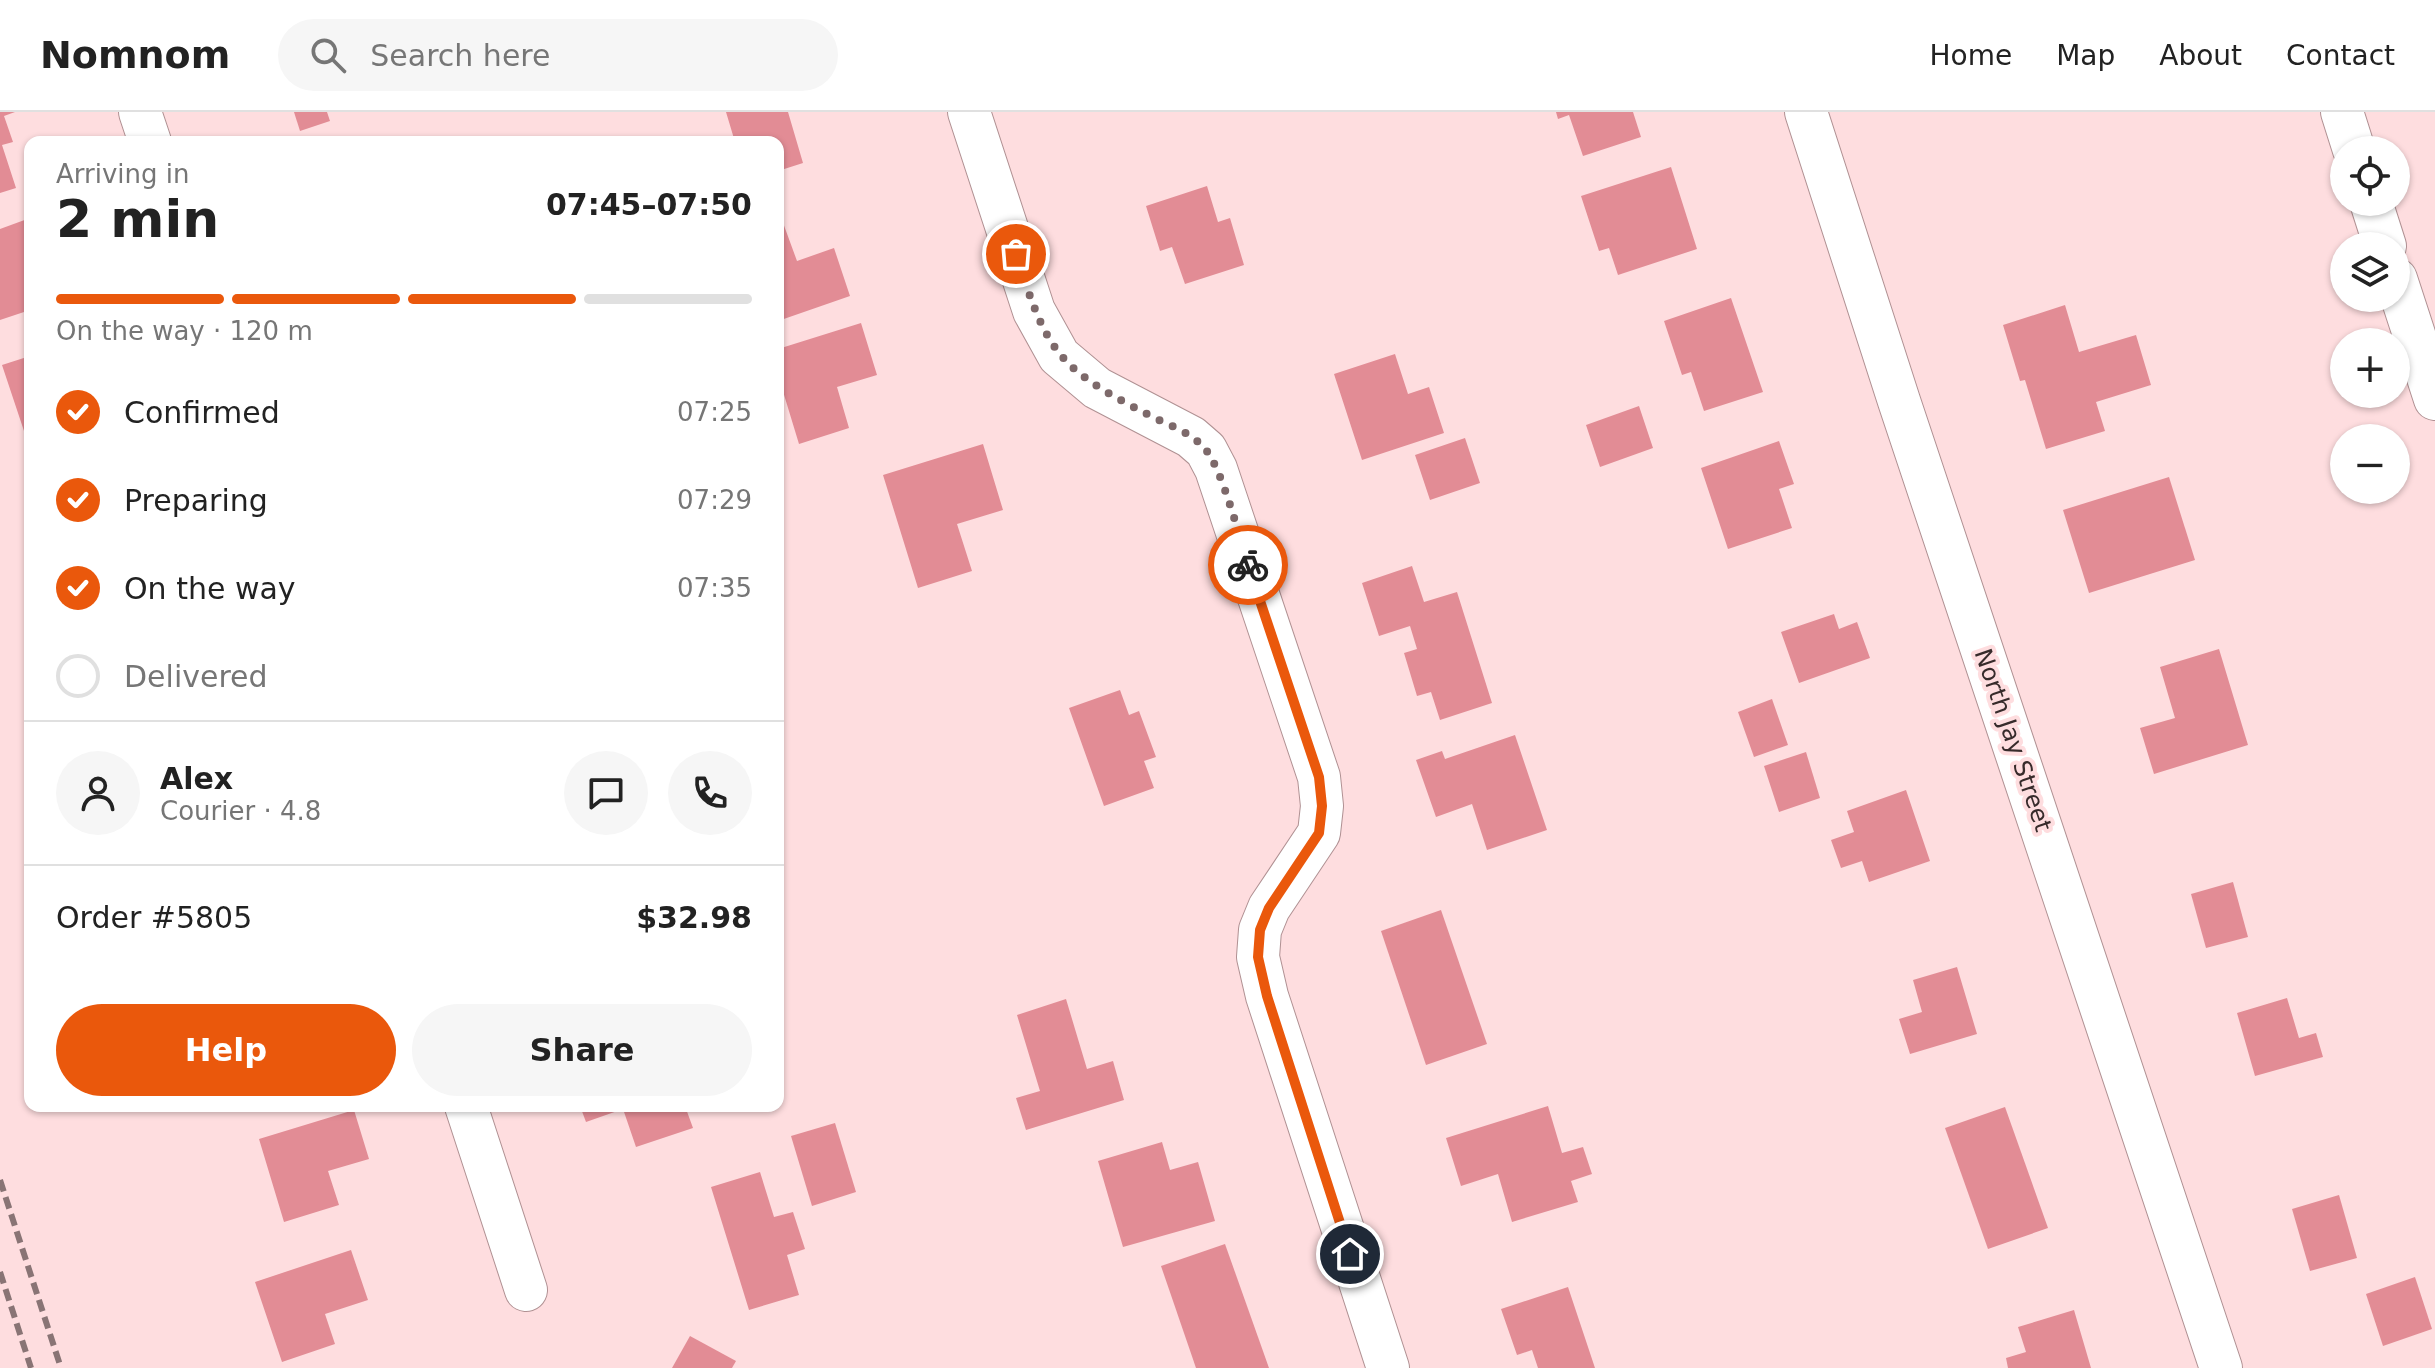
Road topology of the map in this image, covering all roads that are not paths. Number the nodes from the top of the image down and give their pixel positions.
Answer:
1 (140, 112) edge
2 (969, 112) edge
3 (1806, 112) edge
4 (2342, 112) edge
5 (148, 136) edge
6 (2350, 136) edge
7 (2407, 312) edge
8 (2435, 399) edge
9 (468, 1112) edge
10 (526, 1290) dead end
11 (1388, 1368) edge
12 (2221, 1368) edge

1 - 5 street
2 - 11 street
3 - 12 street, North Jay Street
4 - 6 street
7 - 8 street
9 - 10 street

